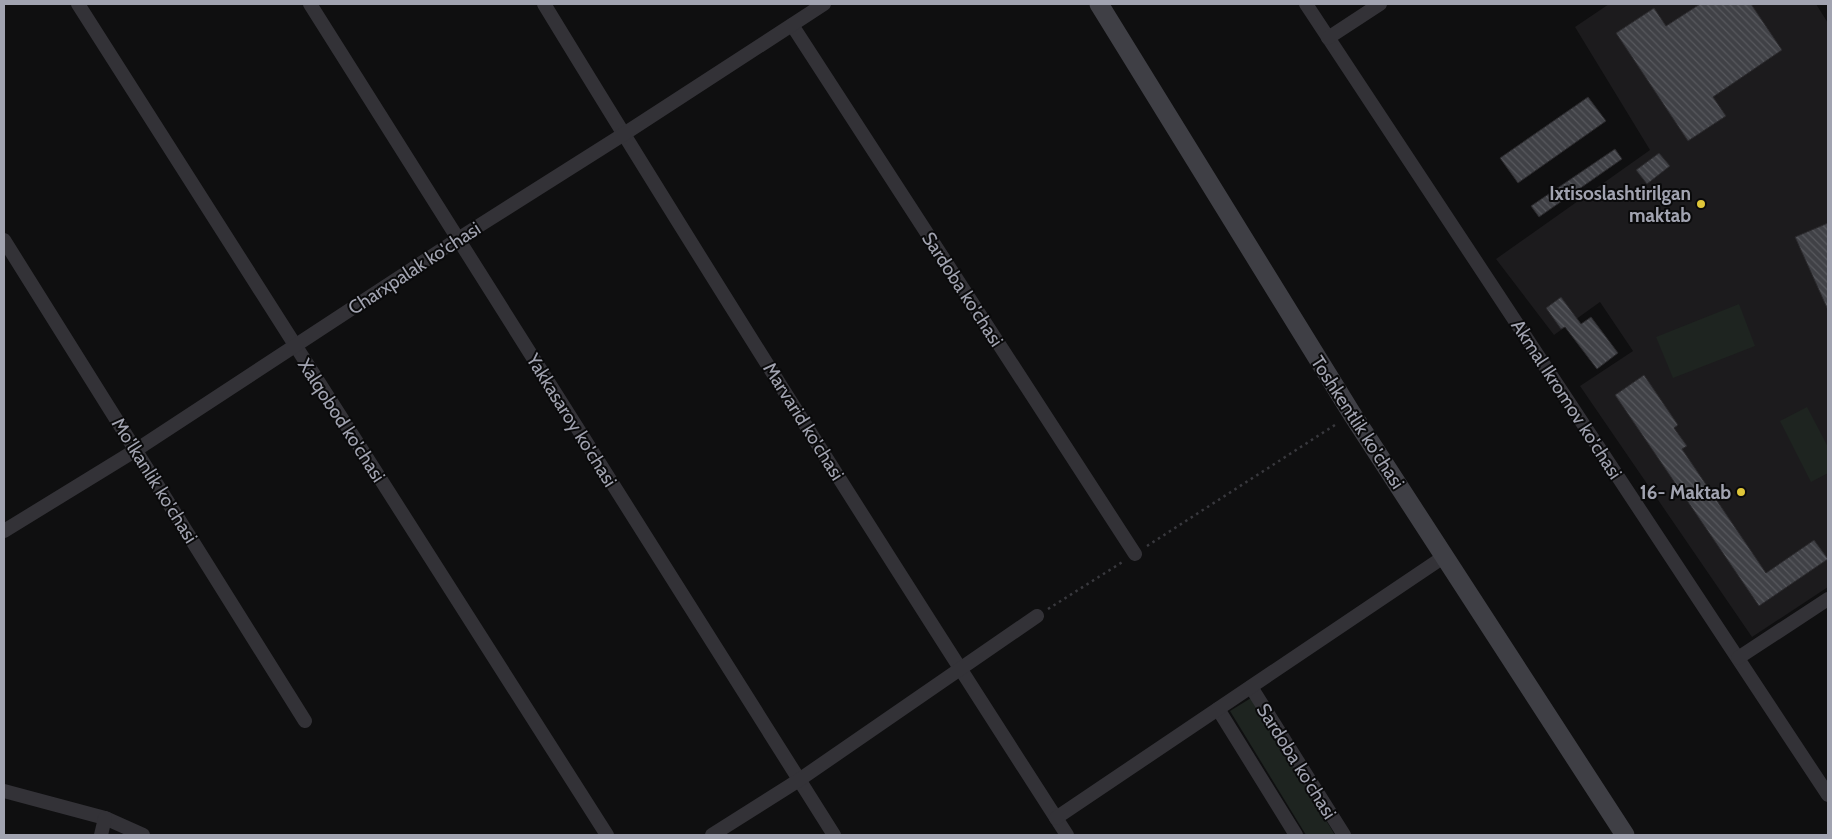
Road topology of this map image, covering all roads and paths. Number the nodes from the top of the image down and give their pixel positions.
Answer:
1 (78, 4) edge
2 (310, 4) edge
3 (544, 4) edge
4 (824, 4) edge
5 (1099, 4) edge
6 (1306, 4) edge
7 (1380, 4) edge
8 (792, 25) junction
9 (1328, 38) junction
10 (624, 134) junction
11 (458, 239) junction
12 (4, 240) edge
13 (295, 346) junction
14 (1352, 414) junction
15 (136, 450) junction
16 (4, 531) edge
17 (1135, 554) junction
18 (1446, 556) junction
19 (1828, 599) edge
20 (1037, 616) joint
21 (1738, 658) junction
22 (960, 669) junction
23 (1250, 687) junction
24 (1218, 709) junction
25 (305, 721) dead end
26 (799, 780) junction
27 (4, 791) edge
28 (1828, 795) edge
29 (105, 818) junction
30 (1056, 818) junction
31 (101, 835) edge
32 (143, 835) edge
33 (607, 835) edge
34 (712, 835) edge
35 (834, 835) edge
36 (1067, 835) edge
37 (1296, 835) edge
38 (1344, 835) edge
39 (1625, 835) edge

1 - 13 street, Xalqobod ko'chasi
2 - 11 street, Yakkasaroy ko'chasi
3 - 10 street, Marvarid ko'chasi
4 - 8 street, Charxpalak ko'chasi
5 - 14 main road, Toshkentlik ko'chasi
6 - 9 street, Akmal Ikromov ko'chasi
7 - 9 street
8 - 10 street, Charxpalak ko'chasi
8 - 17 street, Sardoba ko'chasi
9 - 21 street, Akmal Ikromov ko'chasi
10 - 11 street, Charxpalak ko'chasi
10 - 22 street, Marvarid ko'chasi
11 - 13 street, Charxpalak ko'chasi
11 - 26 street, Yakkasaroy ko'chasi
12 - 15 street, Mo'lkanlik ko'chasi
13 - 15 street, Charxpalak ko'chasi
13 - 33 street, Xalqobod ko'chasi
14 - 17 path
14 - 18 main road, Toshkentlik ko'chasi
15 - 16 street, Charxpalak ko'chasi
15 - 25 street, Mo'lkanlik ko'chasi
17 - 20 path
18 - 23 street
18 - 39 main road, Toshkentlik ko'chasi
19 - 21 street
20 - 22 street
21 - 28 street, Akmal Ikromov ko'chasi
22 - 26 street
22 - 30 street, Marvarid ko'chasi
23 - 24 street
23 - 38 street, Sardoba ko'chasi
24 - 30 street
24 - 37 street
26 - 34 street
26 - 35 street, Yakkasaroy ko'chasi
27 - 29 street
29 - 31 street
29 - 32 street
30 - 36 street, Marvarid ko'chasi

